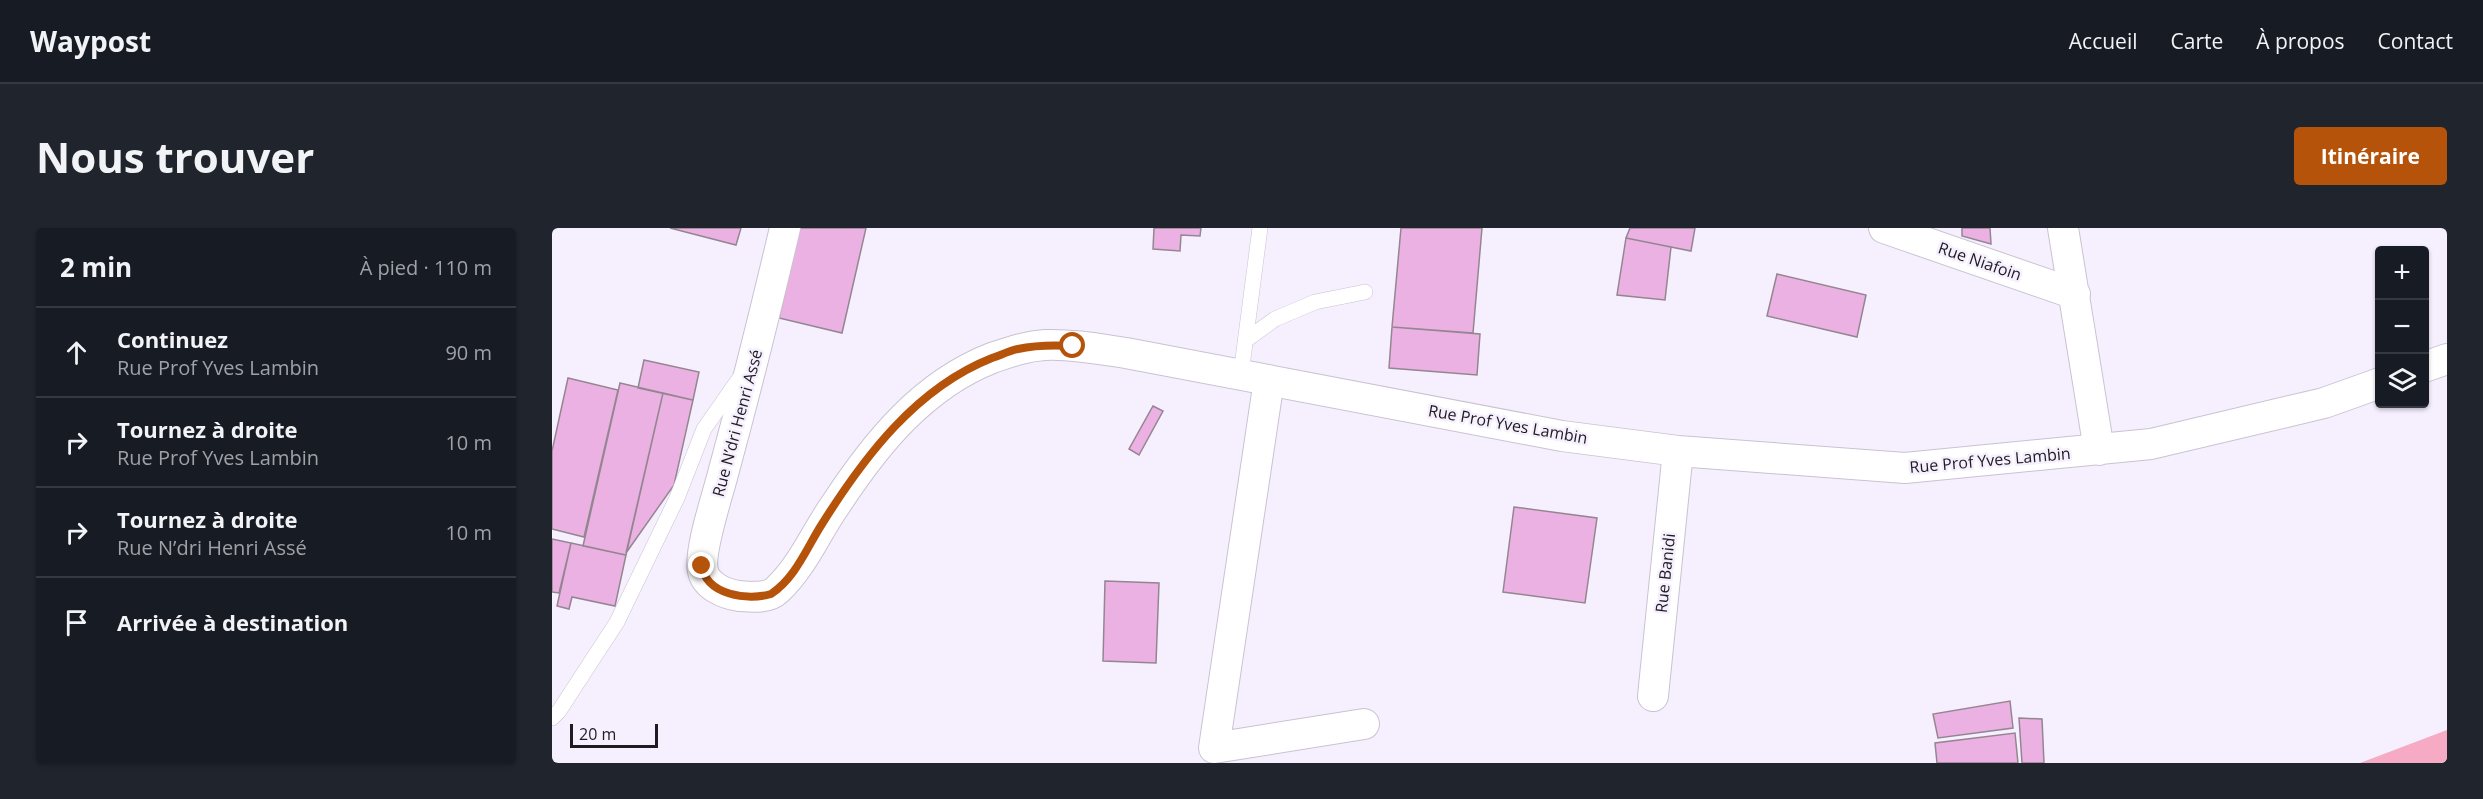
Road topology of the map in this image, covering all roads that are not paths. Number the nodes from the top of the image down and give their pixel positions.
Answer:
1 (786, 228) edge
2 (1260, 228) edge
3 (1884, 228) edge
4 (2063, 228) edge
5 (1365, 292) dead end
6 (2075, 294) junction
7 (1245, 340) junction
8 (2447, 359) edge
9 (753, 360) junction
10 (2429, 365) edge
11 (1255, 377) junction
12 (2375, 384) edge
13 (2099, 450) junction
14 (1678, 451) junction
15 (741, 596) joint
16 (1653, 696) dead end
17 (552, 718) edge
18 (1364, 724) dead end

1 - 9 street, Rue N’dri Henri Assé
2 - 7 lane
3 - 6 street, Rue Niafoin
4 - 6 street
5 - 7 lane
6 - 13 street
7 - 11 lane
8 - 10 street
9 - 15 street, Rue N’dri Henri Assé
9 - 17 lane
11 - 14 street, Rue Prof Yves Lambin
11 - 15 street, Rue Prof Yves Lambin
11 - 18 street
12 - 13 street, Rue Prof Yves Lambin
13 - 14 street, Rue Prof Yves Lambin
14 - 16 street, Rue Banidi

